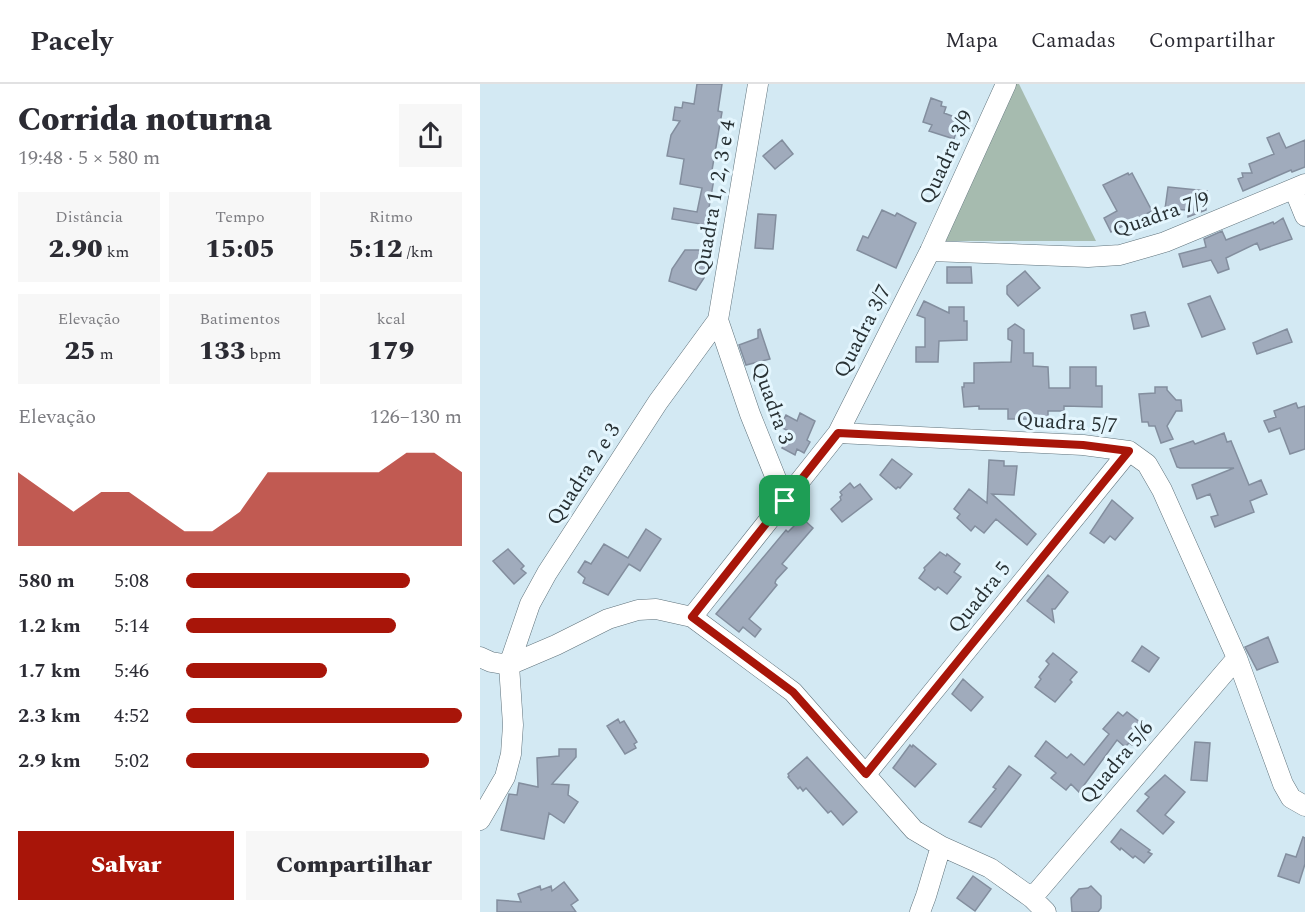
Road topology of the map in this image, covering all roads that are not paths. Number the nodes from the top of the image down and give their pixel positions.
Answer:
1 (758, 84) edge
2 (1006, 84) edge
3 (1299, 186) edge
4 (1305, 216) edge
5 (930, 251) junction
6 (718, 320) junction
7 (838, 433) junction
8 (1129, 451) junction
9 (785, 501) junction
10 (692, 617) junction
11 (480, 657) edge
12 (1237, 657) junction
13 (509, 665) junction
14 (866, 774) junction
15 (1305, 806) edge
16 (480, 820) edge
17 (941, 846) junction
18 (1032, 898) junction
19 (920, 912) edge
20 (1046, 912) edge

1 - 6 street, Quadra 1, 2, 3 e 4
2 - 5 street, Quadra 3/9
3 - 4 street
3 - 5 street, Quadra 7/9
5 - 7 street, Quadra 3/7
6 - 9 street, Quadra 3
6 - 13 street, Quadra 2 e 3
7 - 8 street, Quadra 5/7
7 - 9 street, Quadra 3/7
8 - 12 street, Quadra 5/7
8 - 14 street, Quadra 5
9 - 10 street, Quadra 3/7
10 - 13 street
10 - 14 street
11 - 13 street
12 - 15 street, Quadra 5/7
12 - 18 street, Quadra 5/6
13 - 16 street
14 - 17 street
17 - 18 street
17 - 19 street
18 - 20 street

